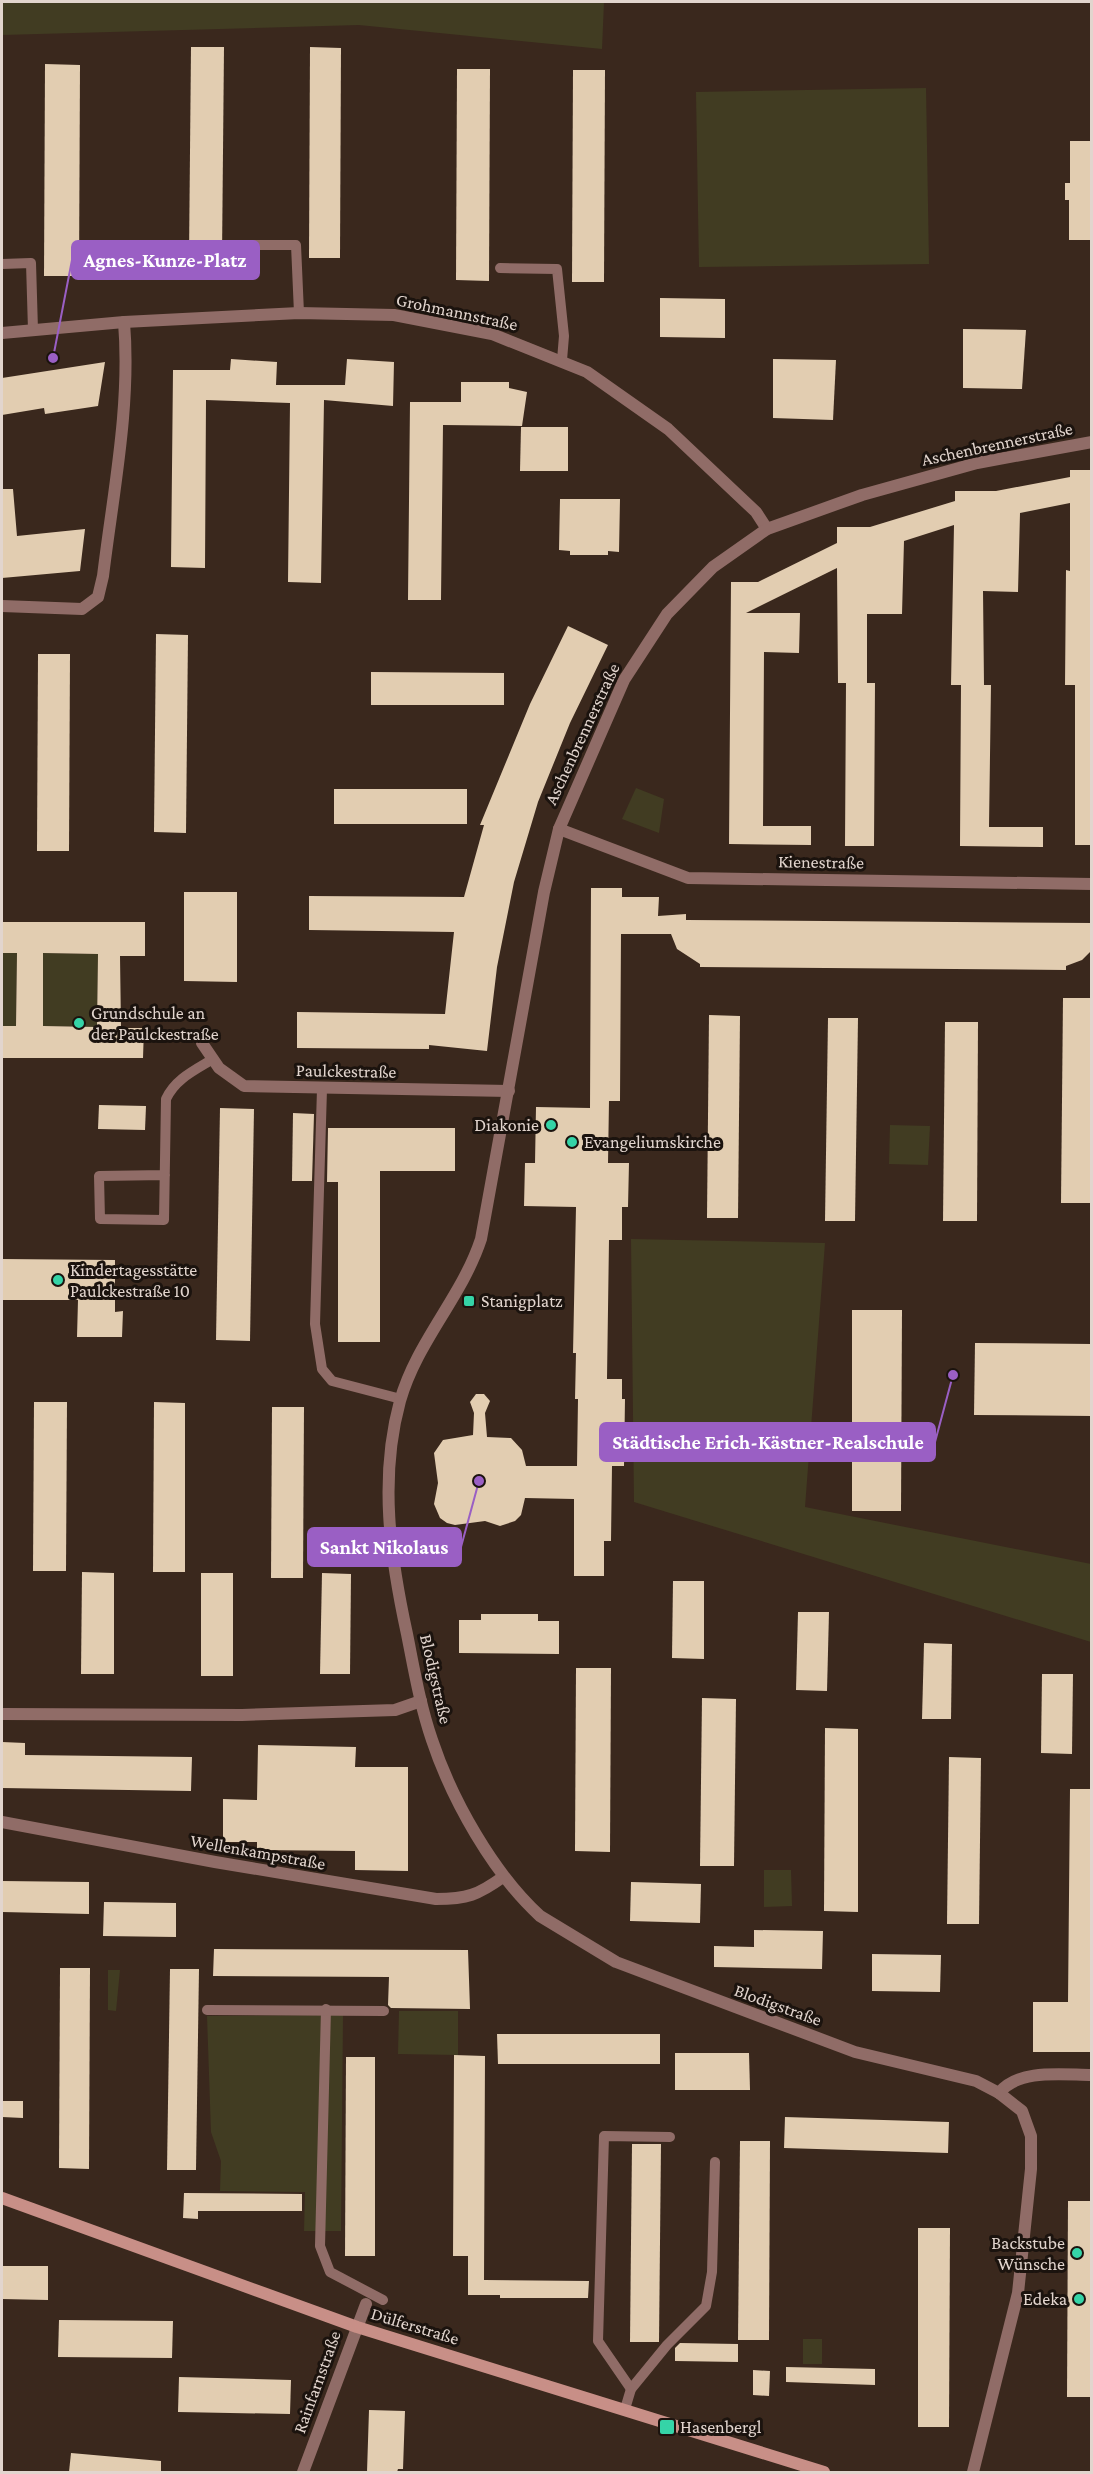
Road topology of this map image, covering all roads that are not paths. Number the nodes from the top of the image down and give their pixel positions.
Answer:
1 (236, 245) dead end
2 (2, 264) edge
3 (500, 268) dead end
4 (299, 313) junction
5 (124, 322) junction
6 (33, 330) junction
7 (2, 333) edge
8 (562, 360) junction
9 (1092, 442) edge
10 (767, 529) junction
11 (2, 606) edge
12 (559, 829) junction
13 (1092, 885) edge
14 (202, 1043) dead end
15 (213, 1059) junction
16 (322, 1089) junction
17 (509, 1091) junction
18 (165, 1175) junction
19 (401, 1399) junction
20 (421, 1701) junction
21 (2, 1714) edge
22 (2, 1822) edge
23 (503, 1877) junction
24 (326, 2009) junction
25 (207, 2010) dead end
26 (384, 2011) dead end
27 (1092, 2074) edge
28 (999, 2092) junction
29 (670, 2137) dead end
30 (715, 2162) dead end
31 (2, 2198) edge
32 (383, 2300) dead end
33 (366, 2304) dead end
34 (357, 2327) junction
35 (631, 2389) junction
36 (625, 2409) junction
37 (303, 2472) edge
38 (824, 2472) edge
39 (973, 2472) edge

1 - 4 lane
2 - 6 lane
3 - 8 lane
4 - 5 street, Grohmannstraße
4 - 8 street, Grohmannstraße
5 - 6 street, Grohmannstraße
5 - 11 street
6 - 7 street, Grohmannstraße
8 - 10 street, Grohmannstraße
9 - 10 street, Aschenbrennerstraße
10 - 12 street, Aschenbrennerstraße
12 - 13 street, Kienestraße
12 - 17 street, Aschenbrennerstraße
14 - 15 street, Paulckestraße
15 - 16 street, Paulckestraße
15 - 18 lane
16 - 17 street, Paulckestraße
16 - 19 lane
17 - 19 street
18 - 18 lane
19 - 20 street, Blodigstraße
20 - 21 street
20 - 23 street, Blodigstraße
22 - 23 street, Wellenkampstraße
23 - 28 street, Blodigstraße
24 - 25 lane
24 - 26 lane
24 - 32 lane
27 - 28 street
28 - 39 street, Blodigstraße
29 - 35 lane
30 - 35 lane
31 - 34 main road, Dülferstraße
33 - 34 street, Rainfarnstraße
34 - 36 main road, Dülferstraße
34 - 37 street, Rainfarnstraße
35 - 36 lane
36 - 38 main road, Dülferstraße

